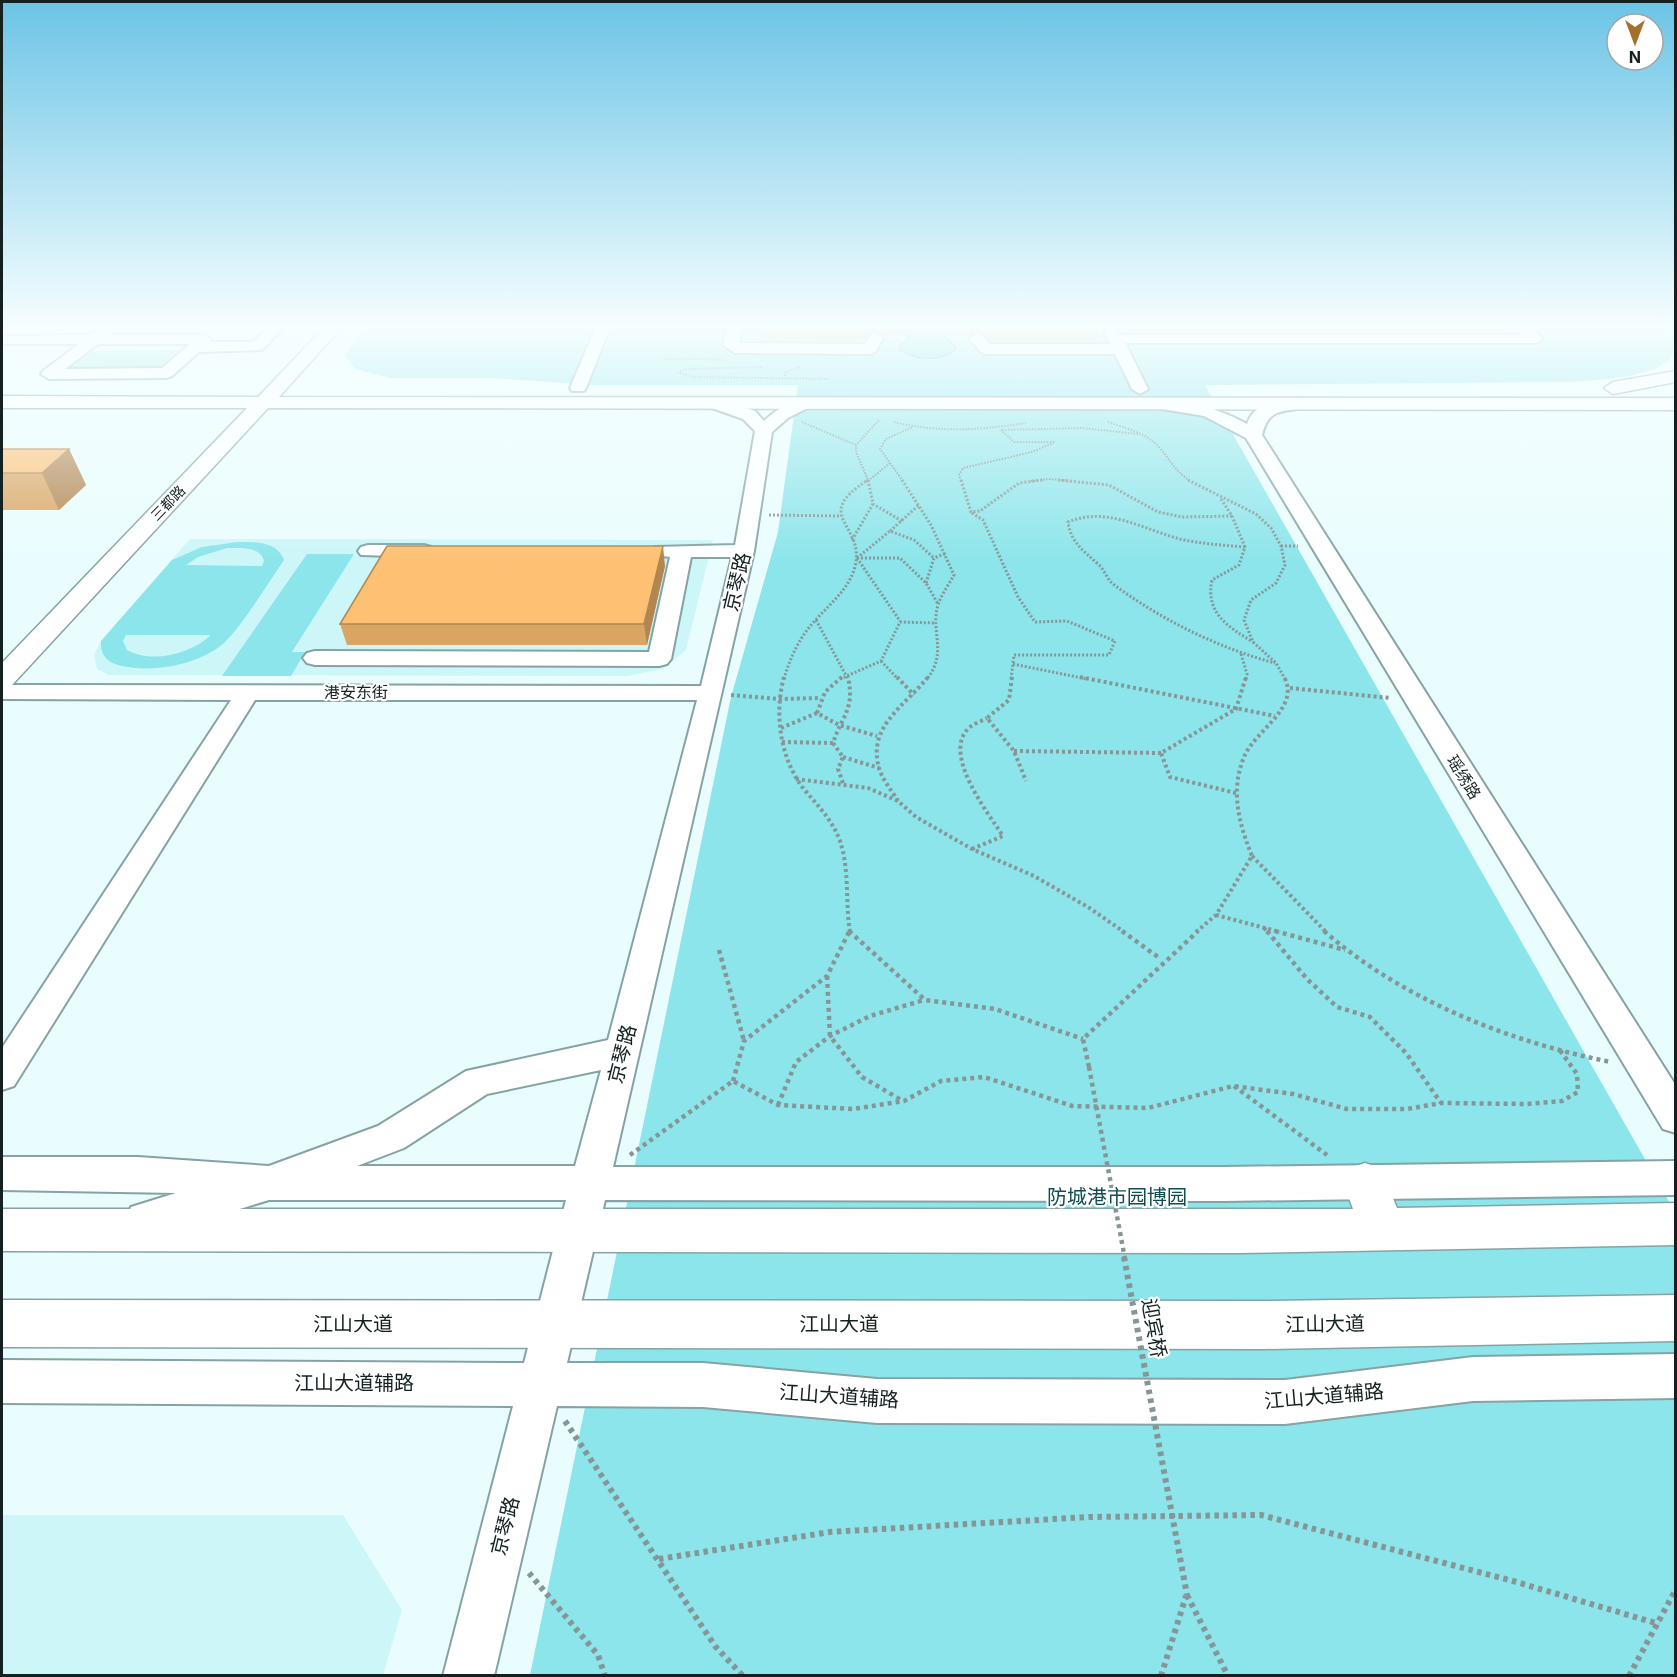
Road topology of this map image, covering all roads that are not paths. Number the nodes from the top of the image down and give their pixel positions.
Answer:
1 (261, 405) edge
2 (721, 405) edge
3 (805, 405) edge
4 (1184, 405) edge
5 (1290, 405) edge
6 (1646, 405) edge
7 (1676, 412) edge
8 (773, 422) junction
9 (1253, 435) junction
10 (368, 551) dead end
11 (449, 551) edge
12 (647, 551) edge
13 (682, 551) junction
14 (744, 551) junction
15 (315, 658) dead end
16 (2, 678) edge
17 (2, 692) edge
18 (248, 692) junction
19 (711, 693) junction
20 (623, 1051) junction
21 (2, 1076) edge
22 (1676, 1118) edge
23 (2, 1173) edge
24 (1676, 1178) edge
25 (1365, 1182) junction
26 (269, 1183) junction
27 (590, 1184) junction
28 (1676, 1224) edge
29 (1383, 1229) junction
30 (2, 1230) edge
31 (112, 1230) junction
32 (578, 1231) junction
33 (1676, 1318) edge
34 (2, 1324) edge
35 (556, 1324) junction
36 (1676, 1376) edge
37 (2, 1382) edge
38 (541, 1384) junction
39 (468, 1676) edge

1 - 16 main road, 三都路
2 - 8 street
3 - 8 street
4 - 9 street
5 - 9 street
6 - 7 main road
8 - 14 street, 京琴路
9 - 22 street, 瑶绣路
10 - 11 street
12 - 13 street
13 - 14 street
13 - 15 street
14 - 19 street, 京琴路
17 - 18 street, 港安东街
18 - 19 street, 港安东街
18 - 21 street
19 - 20 street, 京琴路
20 - 26 street
20 - 27 street, 京琴路
23 - 26 street
24 - 25 street
25 - 27 street
25 - 29 main road
26 - 27 street
26 - 31 street
27 - 32 street, 京琴路
28 - 29 main road
29 - 32 main road
30 - 31 main road
31 - 32 main road
32 - 35 street, 京琴路
33 - 35 main road, 江山大道
34 - 35 main road, 江山大道
35 - 38 street, 京琴路
36 - 38 street, 江山大道辅路
37 - 38 street, 江山大道辅路
38 - 39 street, 京琴路

